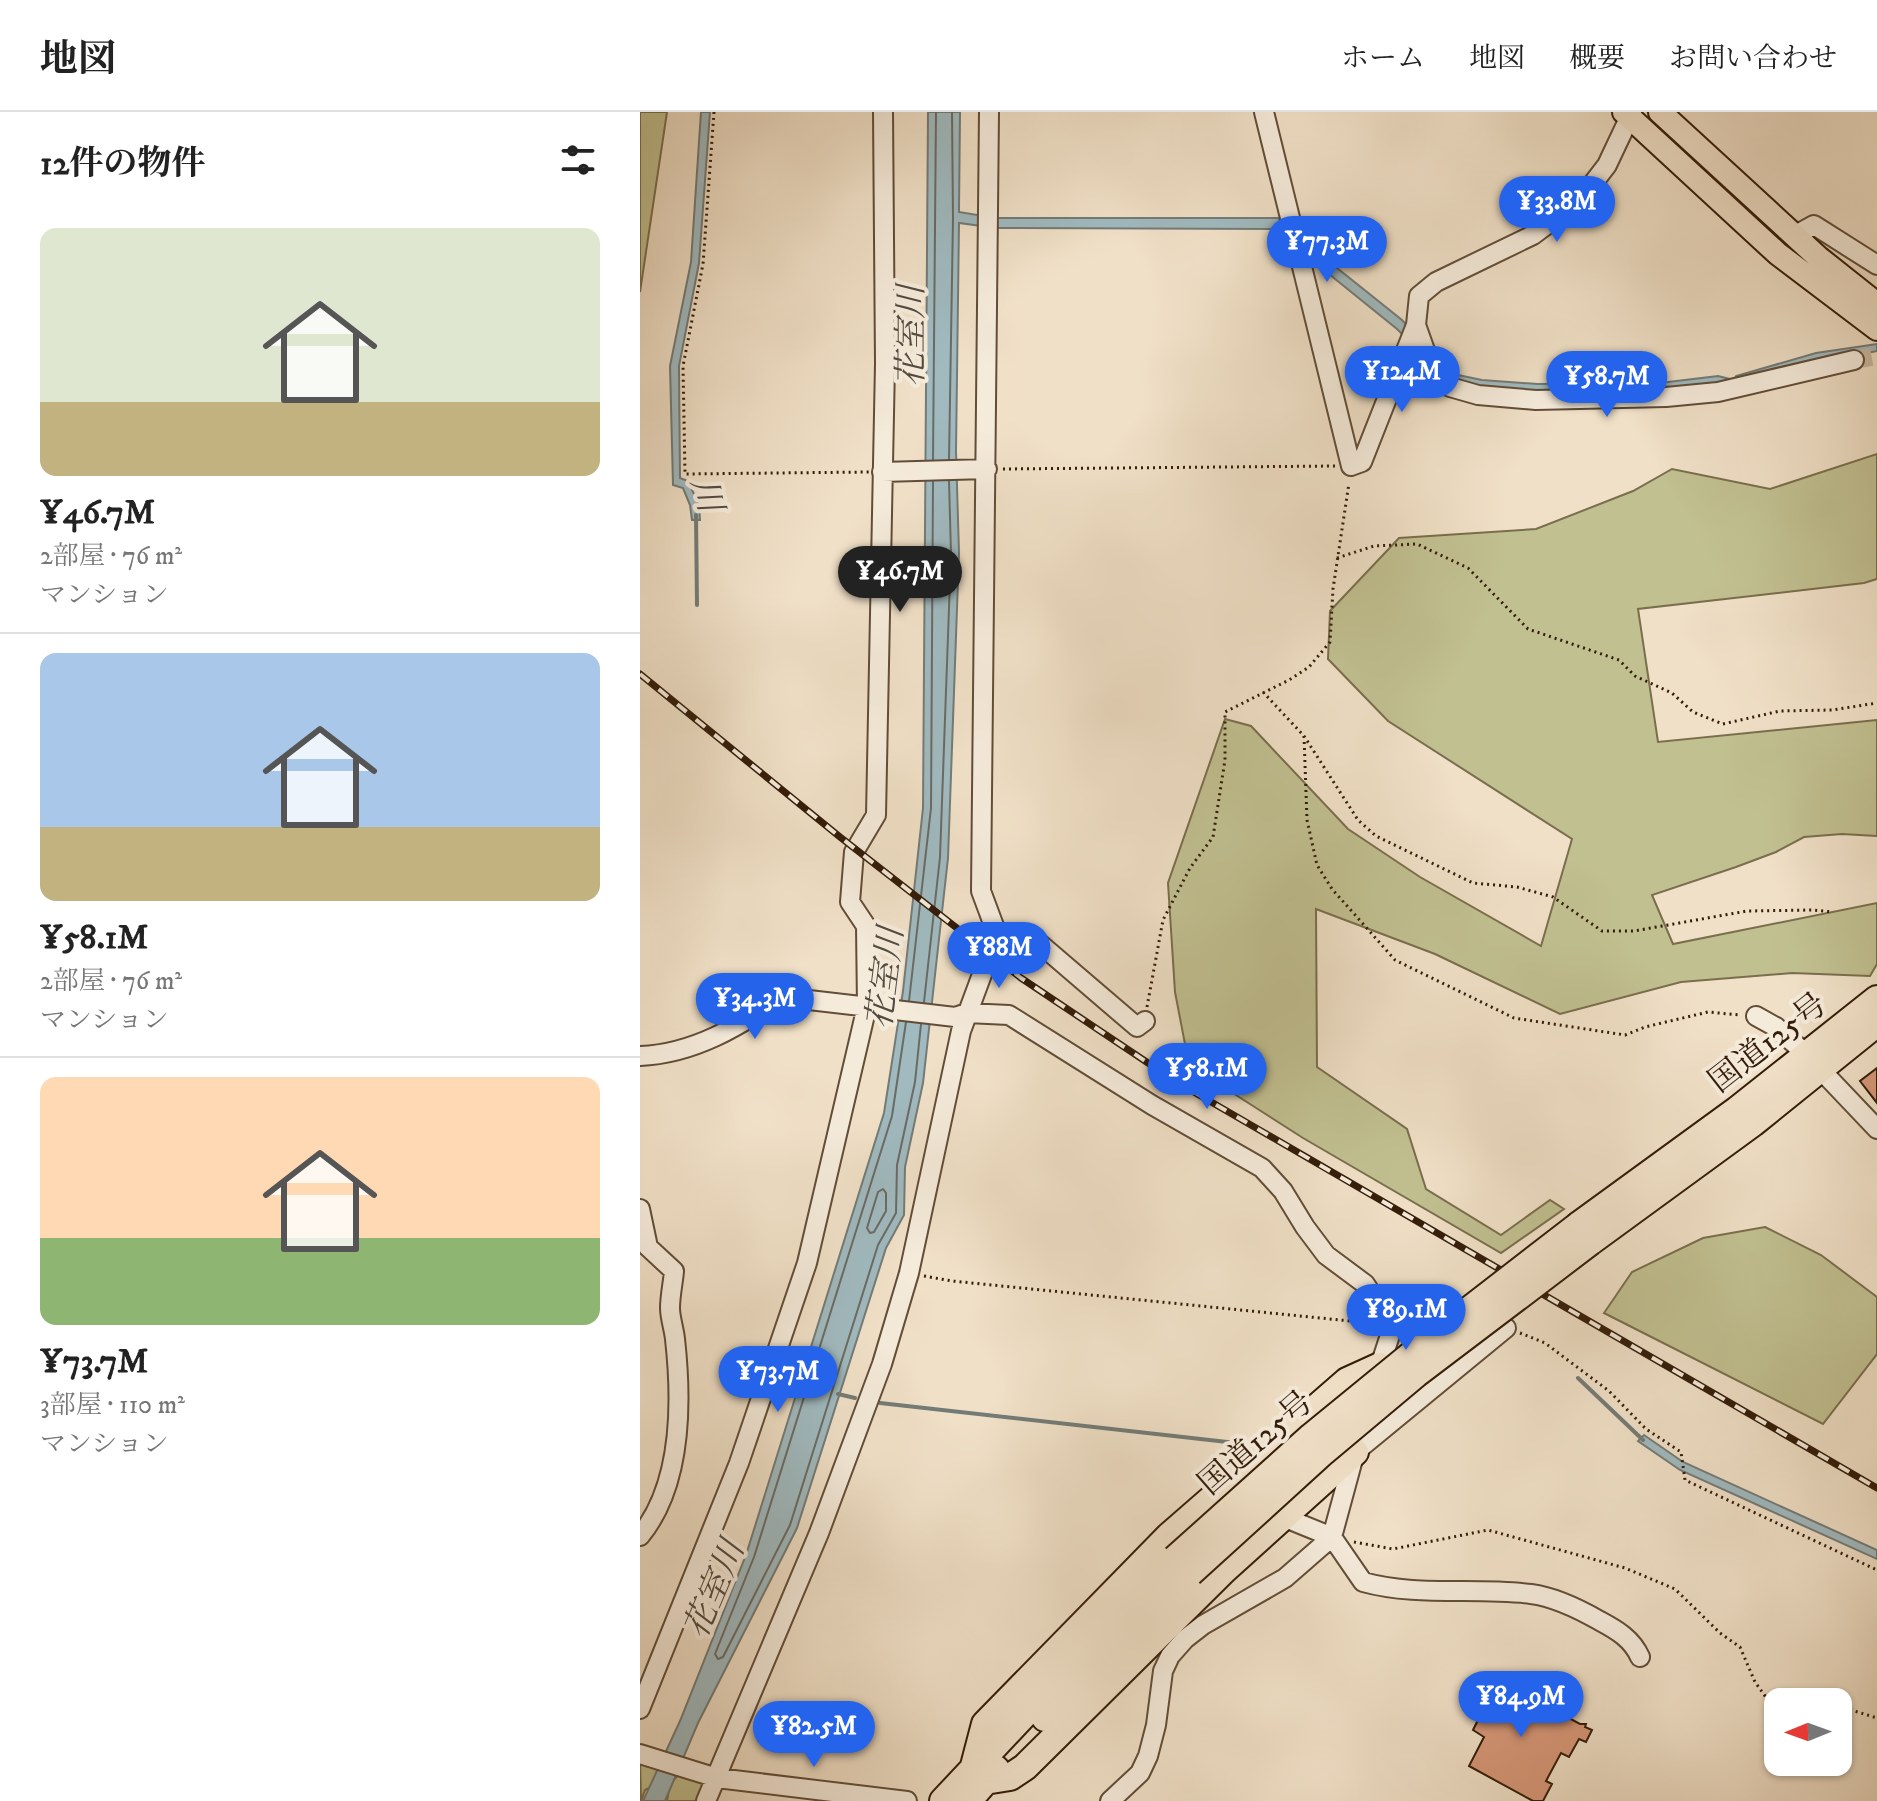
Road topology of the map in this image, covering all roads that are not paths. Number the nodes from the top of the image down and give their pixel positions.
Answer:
1 (883, 112) edge
2 (989, 112) edge
3 (1264, 112) edge
4 (1660, 112) edge
5 (1628, 114) edge
6 (1794, 236) junction
7 (1877, 265) edge
8 (1877, 304) edge
9 (1416, 325) junction
10 (1877, 329) edge
11 (1854, 360) tunnel mouth
12 (987, 469) junction
13 (882, 472) junction
14 (997, 934) junction
15 (1877, 999) edge
16 (872, 1007) junction
17 (961, 1015) junction
18 (1756, 1016) road end
19 (1145, 1021) road end
20 (1877, 1023) edge
21 (640, 1056) edge
22 (1813, 1062) junction
23 (1877, 1129) edge
24 (640, 1209) edge
25 (643, 1235) edge
26 (1437, 1324) dead end
27 (1506, 1328) road end
28 (1380, 1366) junction
29 (1355, 1452) junction
30 (1283, 1517) junction
31 (640, 1536) edge
32 (1332, 1537) junction
33 (1640, 1657) dead end
34 (640, 1709) edge
35 (640, 1754) edge
36 (712, 1776) junction
37 (976, 1783) edge
38 (706, 1801) edge
39 (907, 1801) edge
40 (943, 1801) edge
41 (1110, 1801) edge

1 - 13 street
2 - 12 street
3 - 9 street
4 - 6 main road
5 - 9 street
5 - 10 main road
6 - 7 street
6 - 8 main road
9 - 11 street
12 - 13 street
12 - 14 street
13 - 16 street
14 - 17 street
14 - 19 street
15 - 22 highway, 国道125号
16 - 17 street
16 - 21 street
16 - 34 street
17 - 28 street
17 - 36 street
18 - 22 street
20 - 22 highway, 国道125号
22 - 23 street
22 - 37 highway, 国道125号, bridge
24 - 25 street
25 - 31 street
26 - 28 street
27 - 29 street
28 - 29 street
28 - 37 highway
29 - 30 highway
29 - 32 street
30 - 32 street
30 - 37 highway
32 - 33 street
32 - 41 street
35 - 36 street
36 - 38 street
36 - 39 street
37 - 40 highway, 国道125号

